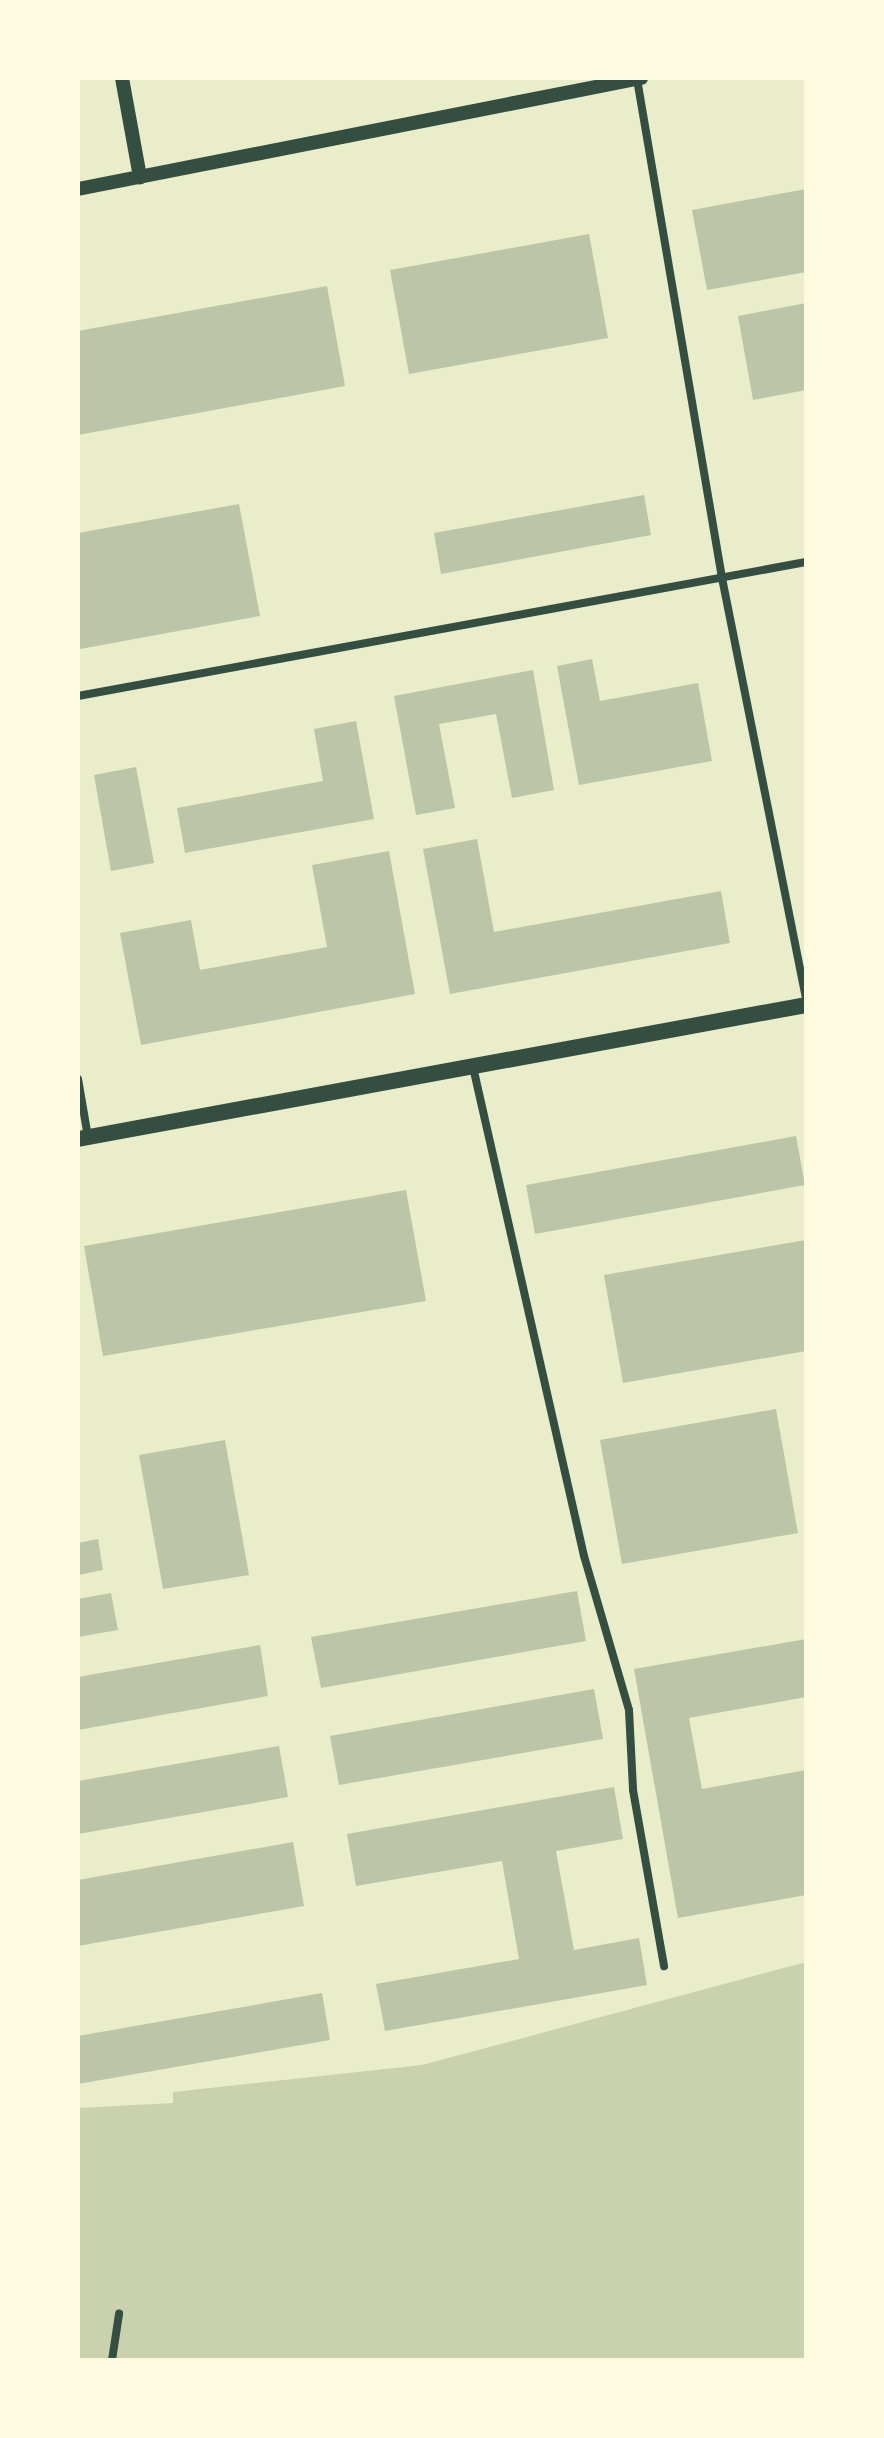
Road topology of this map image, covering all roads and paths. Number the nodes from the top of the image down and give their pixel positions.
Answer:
1 (122, 78) edge
2 (639, 78) edge
3 (140, 177) junction
4 (78, 189) edge
5 (806, 562) edge
6 (722, 578) junction
7 (78, 696) edge
8 (806, 998) edge
9 (806, 1005) edge
10 (473, 1067) junction
11 (78, 1079) edge
12 (83, 1138) edge
13 (664, 1966) dead end
14 (119, 2314) dead end
15 (112, 2360) edge

1 - 3 main road
2 - 3 main road
2 - 6 street
3 - 4 main road
5 - 6 street
6 - 7 street
6 - 8 street
9 - 10 main road
10 - 12 main road
10 - 13 street
11 - 12 street
14 - 15 street

